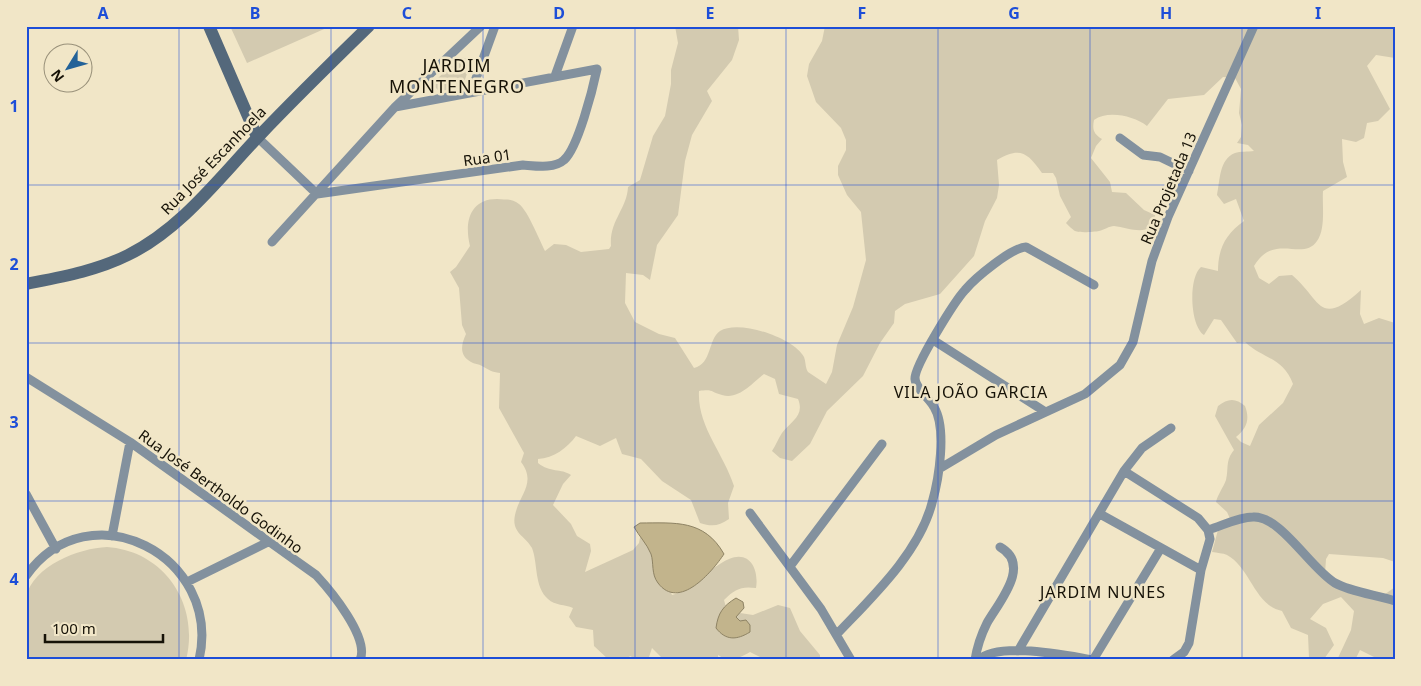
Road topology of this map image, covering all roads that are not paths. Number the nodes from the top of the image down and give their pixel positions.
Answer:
1 (209, 26) edge
2 (369, 26) edge
3 (481, 26) edge
4 (495, 26) edge
5 (573, 26) edge
6 (1254, 26) edge
7 (491, 37) junction
8 (555, 76) junction
9 (472, 92) junction
10 (395, 107) junction
11 (258, 137) junction
12 (1120, 138) dead end
13 (1189, 171) junction
14 (317, 194) junction
15 (272, 242) dead end
16 (26, 284) edge
17 (1094, 285) dead end
18 (933, 340) junction
19 (26, 377) edge
20 (1044, 411) junction
21 (1171, 428) dead end
22 (130, 442) junction
23 (882, 444) dead end
24 (939, 469) junction
25 (1124, 472) junction
26 (26, 494) edge
27 (750, 513) dead end
28 (1100, 514) junction
29 (1208, 530) junction
30 (112, 536) junction
31 (268, 542) junction
32 (1000, 547) dead end
33 (1161, 548) junction
34 (56, 549) junction
35 (791, 565) junction
36 (1201, 570) junction
37 (26, 576) edge
38 (187, 582) junction
39 (1395, 601) edge
40 (837, 634) junction
41 (1018, 651) junction
42 (201, 659) edge
43 (360, 660) edge
44 (851, 660) edge
45 (975, 660) edge
46 (979, 660) edge
47 (1093, 660) edge
48 (1173, 660) edge

1 - 11 street
2 - 11 street, Rua José Escanhoela
3 - 7 street
3 - 10 street
4 - 7 street
5 - 8 street
6 - 13 street, Rua Projetada 13
7 - 9 street
8 - 9 street
8 - 14 street, Rua 01
9 - 10 street
10 - 14 street
11 - 14 street
11 - 16 street, Rua José Escanhoela
12 - 13 street
13 - 20 street, Rua Projetada 13
14 - 15 street
17 - 18 street
18 - 20 street
18 - 24 street
19 - 22 street, Rua José Bertholdo Godinho
20 - 24 street, Rua Projetada 13
21 - 25 street
22 - 30 street
22 - 31 street, Rua José Bertholdo Godinho
23 - 35 street
24 - 40 street
25 - 28 street
25 - 29 street
26 - 34 street
27 - 35 street
28 - 33 street
28 - 41 street
29 - 36 street
29 - 39 street
30 - 34 street
30 - 38 street
31 - 38 street
31 - 43 street, Rua José Bertholdo Godinho
32 - 45 street
33 - 36 street
33 - 47 street
34 - 37 street
35 - 40 street
36 - 48 street
38 - 42 street
40 - 44 street
41 - 46 street
41 - 47 street

